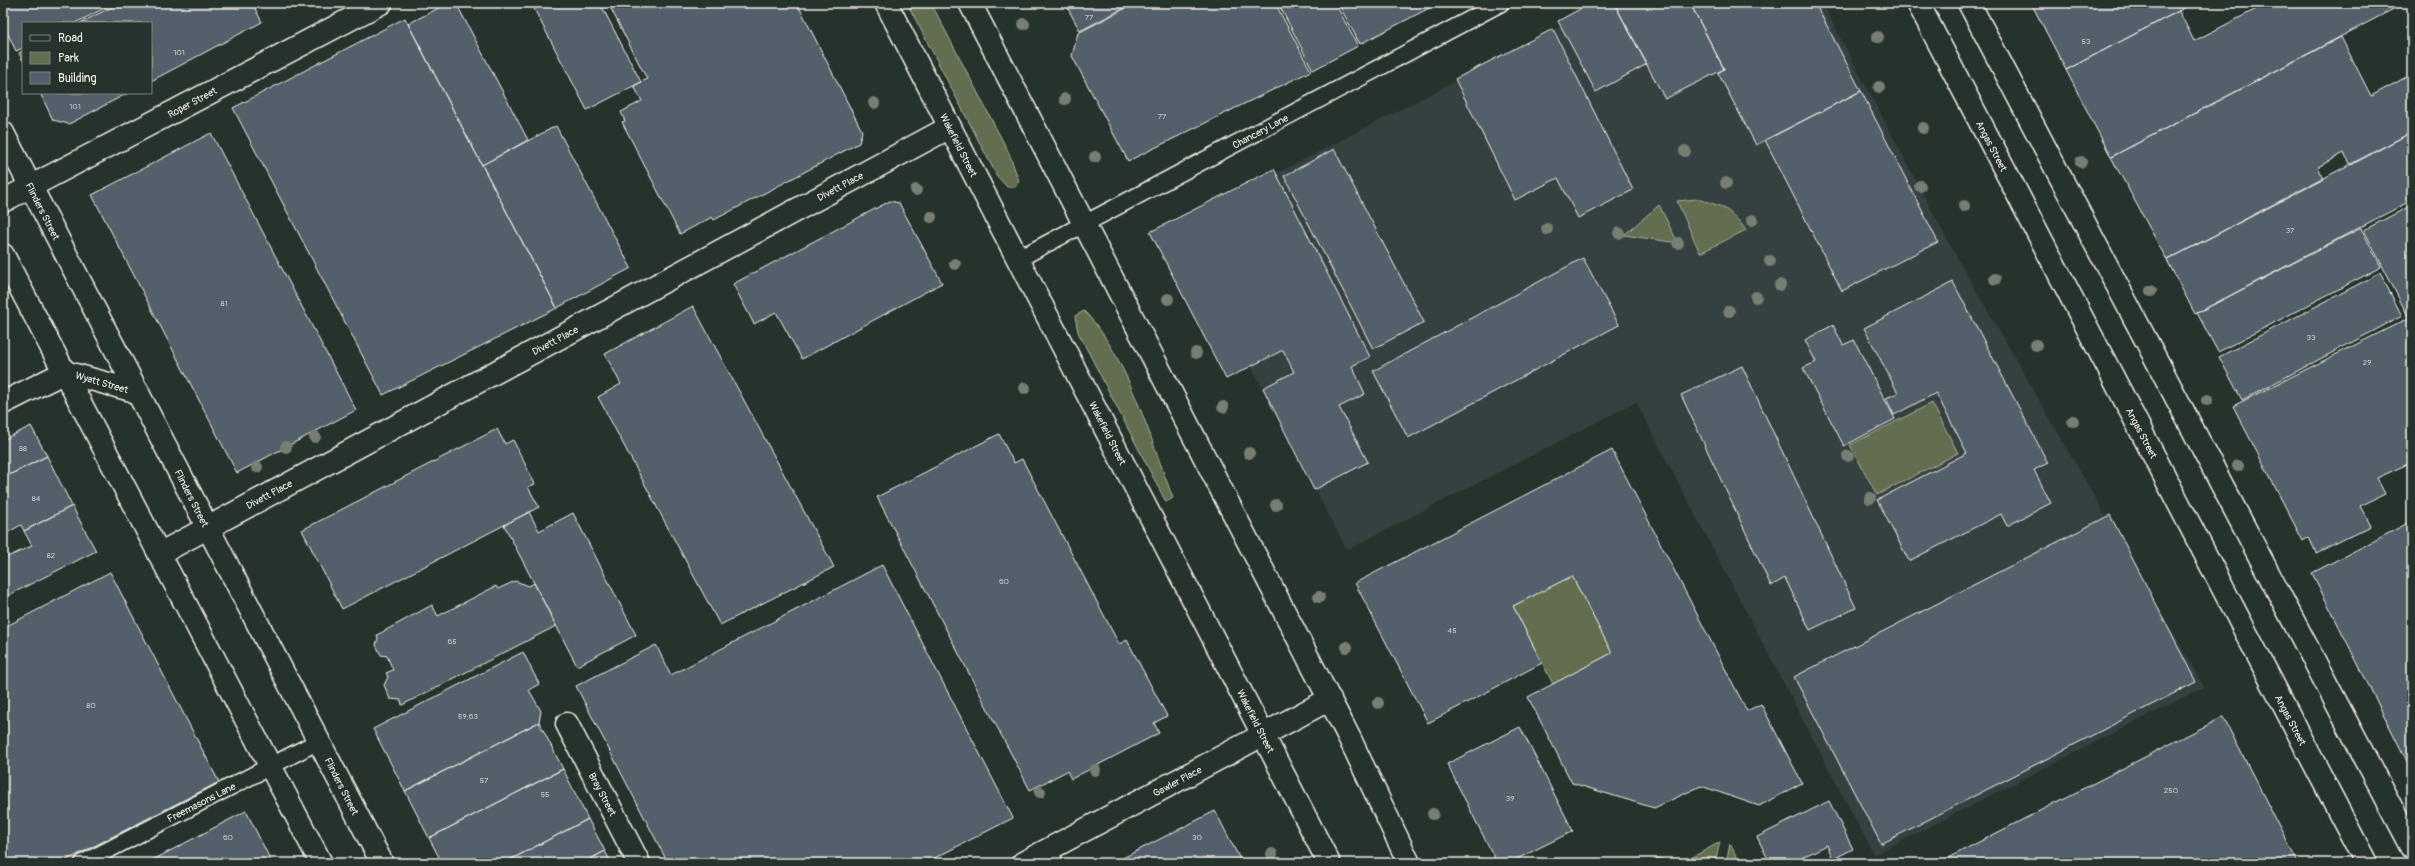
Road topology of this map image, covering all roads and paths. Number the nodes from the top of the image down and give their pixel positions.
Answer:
1 (381, 3) edge
2 (886, 3) edge
3 (970, 3) edge
4 (1501, 3) edge
5 (1918, 3) edge
6 (1969, 3) edge
7 (950, 127) junction
8 (3, 133) edge
9 (31, 187) junction
10 (3, 201) edge
11 (1084, 224) junction
12 (3, 255) edge
13 (1018, 259) junction
14 (64, 372) junction
15 (138, 392) junction
16 (3, 403) edge
17 (208, 528) junction
18 (159, 554) junction
19 (1330, 699) junction
20 (567, 724) dead end
21 (1263, 734) junction
22 (319, 741) junction
23 (270, 766) junction
24 (2412, 847) edge
25 (1052, 856) edge
26 (83, 863) edge
27 (321, 863) edge
28 (382, 863) edge
29 (639, 863) edge
30 (1023, 863) edge
31 (1329, 863) edge
32 (1409, 863) edge
33 (2366, 863) edge

1 - 9 street, Roper Street
2 - 7 street, Wakefield Street
3 - 11 street
4 - 11 lane, Chancery Lane
5 - 33 street, Angas Street
6 - 24 street
7 - 13 street, Wakefield Street
7 - 17 street, Divett Place
8 - 9 street, Flinders Street
9 - 10 street, Roper Street
9 - 15 street, Flinders Street
11 - 13 lane, Chancery Lane
11 - 19 street
12 - 14 street
13 - 21 street, Wakefield Street
14 - 15 street, Wyatt Street
14 - 16 street, Wyatt Street
14 - 18 street
15 - 17 street, Flinders Street
17 - 18 street, Divett Place
17 - 22 street, Flinders Street
18 - 23 street
19 - 21 street, Gawler Place
19 - 32 street
20 - 29 street, Bray Street
21 - 25 street, Gawler Place
21 - 31 street, Wakefield Street
22 - 23 lane, Freemasons Lane
22 - 28 street, Flinders Street
23 - 26 lane, Freemasons Lane
23 - 27 street
25 - 30 street, Gawler Place

